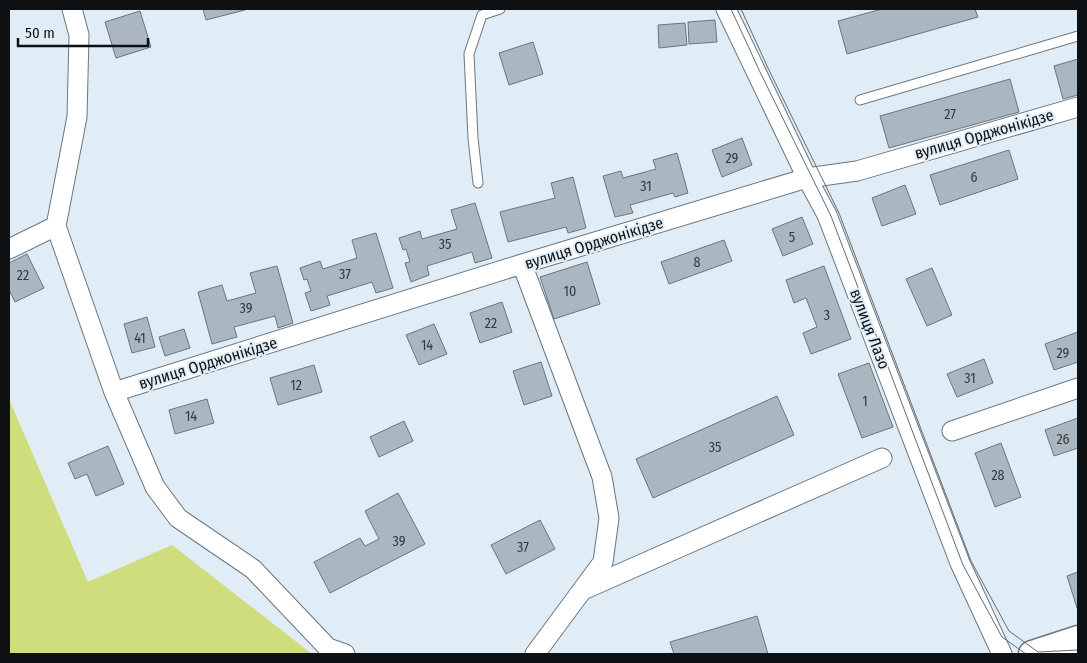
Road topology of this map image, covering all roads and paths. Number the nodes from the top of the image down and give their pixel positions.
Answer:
1 (72, 9) edge
2 (500, 9) edge
3 (726, 9) edge
4 (1078, 36) edge
5 (860, 100) dead end
6 (1078, 107) edge
7 (807, 178) junction
8 (478, 183) dead end
9 (56, 226) junction
10 (9, 249) edge
11 (522, 264) junction
12 (1078, 388) edge
13 (114, 392) junction
14 (952, 431) dead end
15 (882, 458) dead end
16 (582, 590) junction
17 (1078, 638) edge
18 (345, 654) edge
19 (535, 654) edge
20 (1002, 654) edge
21 (1032, 654) edge

1 - 9 street
2 - 8 lane
3 - 7 street, вулиця Лазо
4 - 5 lane
6 - 7 street, вулиця Орджонікідзе
7 - 11 street, вулиця Орджонікідзе
7 - 20 street, вулиця Лазо
9 - 10 street
9 - 13 street
11 - 13 street, вулиця Орджонікідзе
11 - 16 street
12 - 14 street
13 - 18 street
15 - 16 street
16 - 19 street
17 - 21 main road

